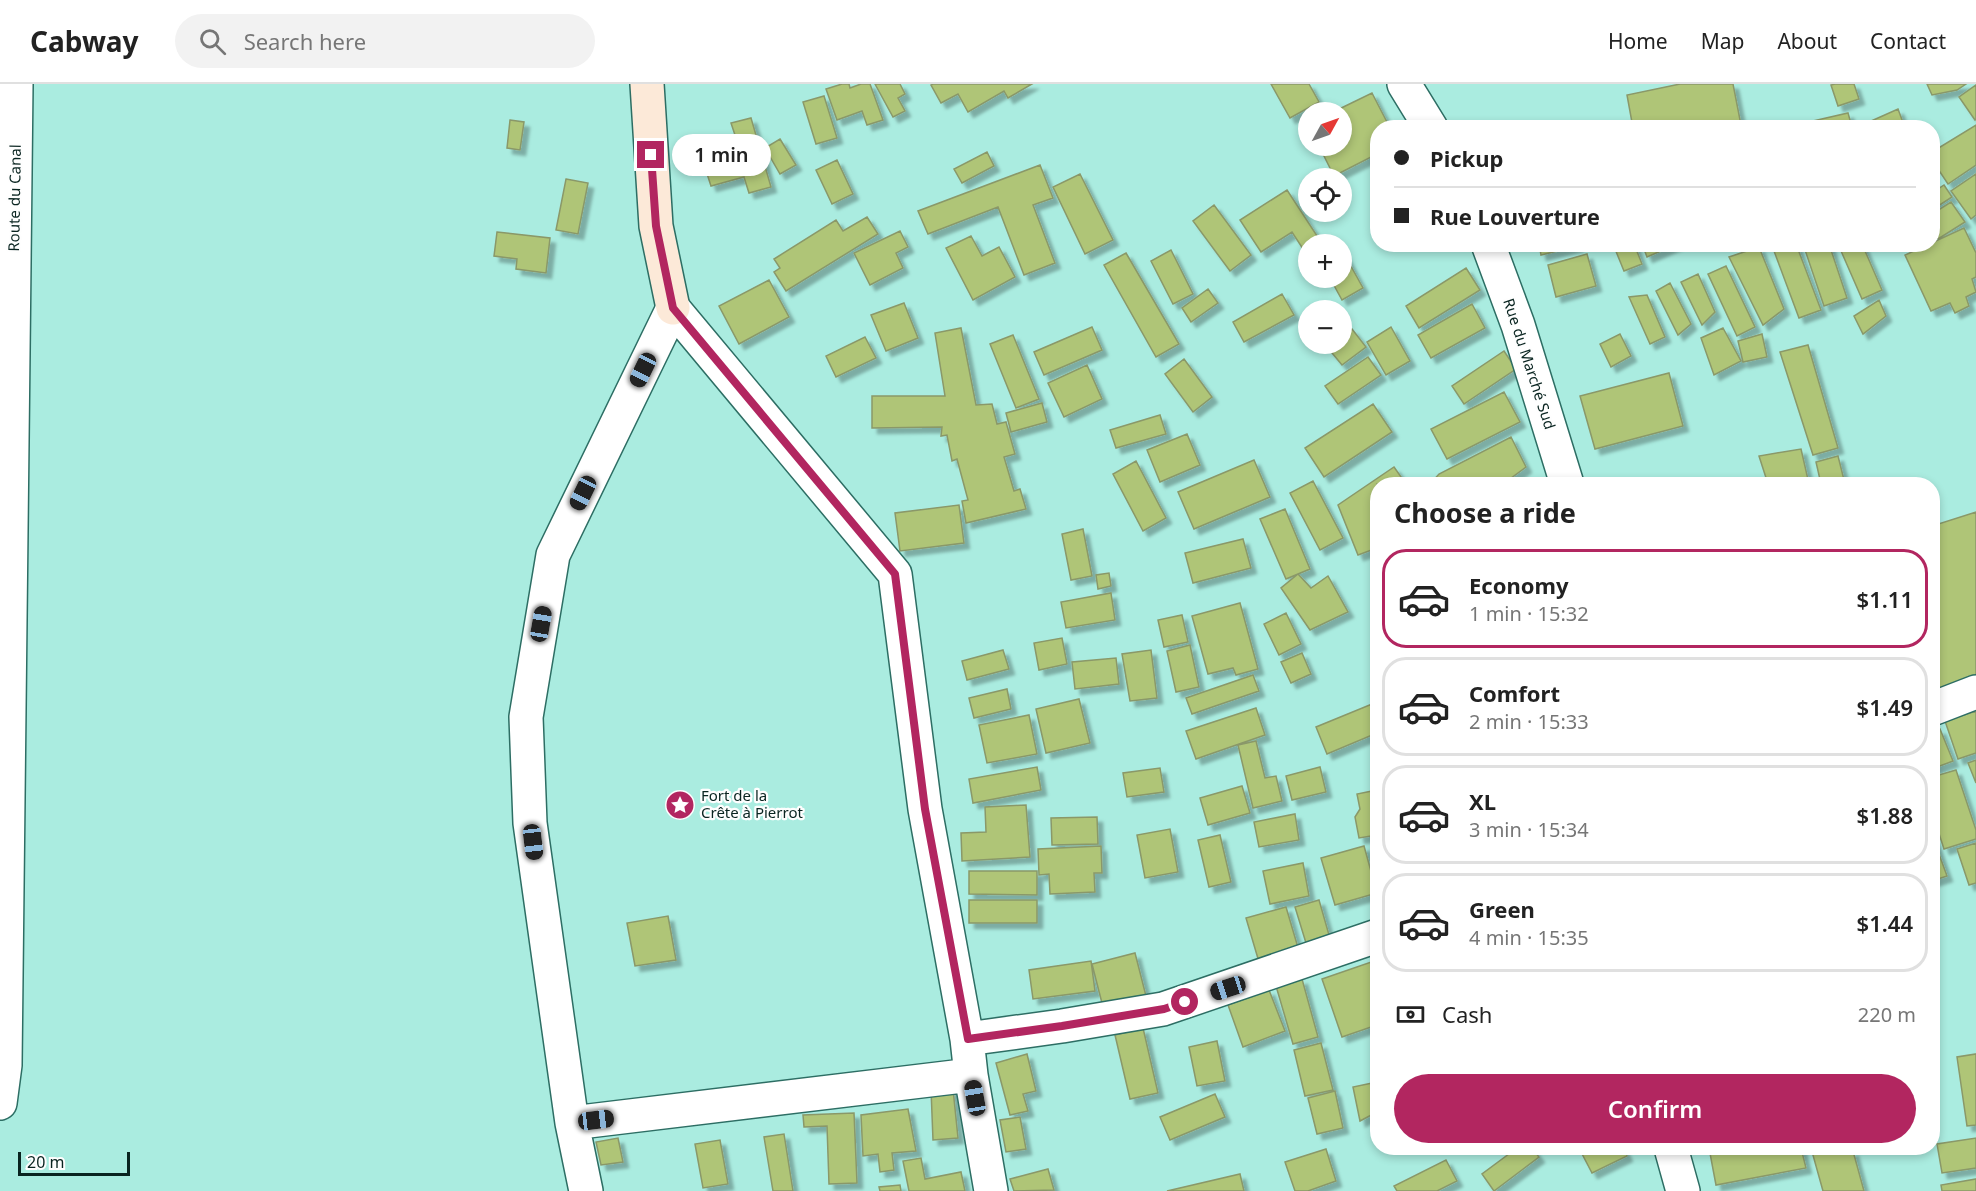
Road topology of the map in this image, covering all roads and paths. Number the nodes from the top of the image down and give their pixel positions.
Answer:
1 (16, 84) edge
2 (647, 84) edge
3 (1404, 84) edge
4 (1426, 120) edge
5 (1491, 252) edge
6 (673, 308) junction
7 (1565, 477) edge
8 (1976, 692) edge
9 (1940, 706) edge
10 (1370, 938) edge
11 (968, 1039) junction
12 (971, 1075) junction
13 (0, 1103) edge
14 (572, 1123) junction
15 (1673, 1155) edge
16 (586, 1191) edge
17 (991, 1191) edge
18 (1683, 1191) edge

1 - 13 street, Route du Canal
2 - 6 main road
3 - 4 street
5 - 7 street, Rue du Marché Sud
6 - 11 street
6 - 14 street
8 - 9 street
10 - 11 street
11 - 12 street
12 - 14 street
12 - 17 street
14 - 16 street
15 - 18 street

